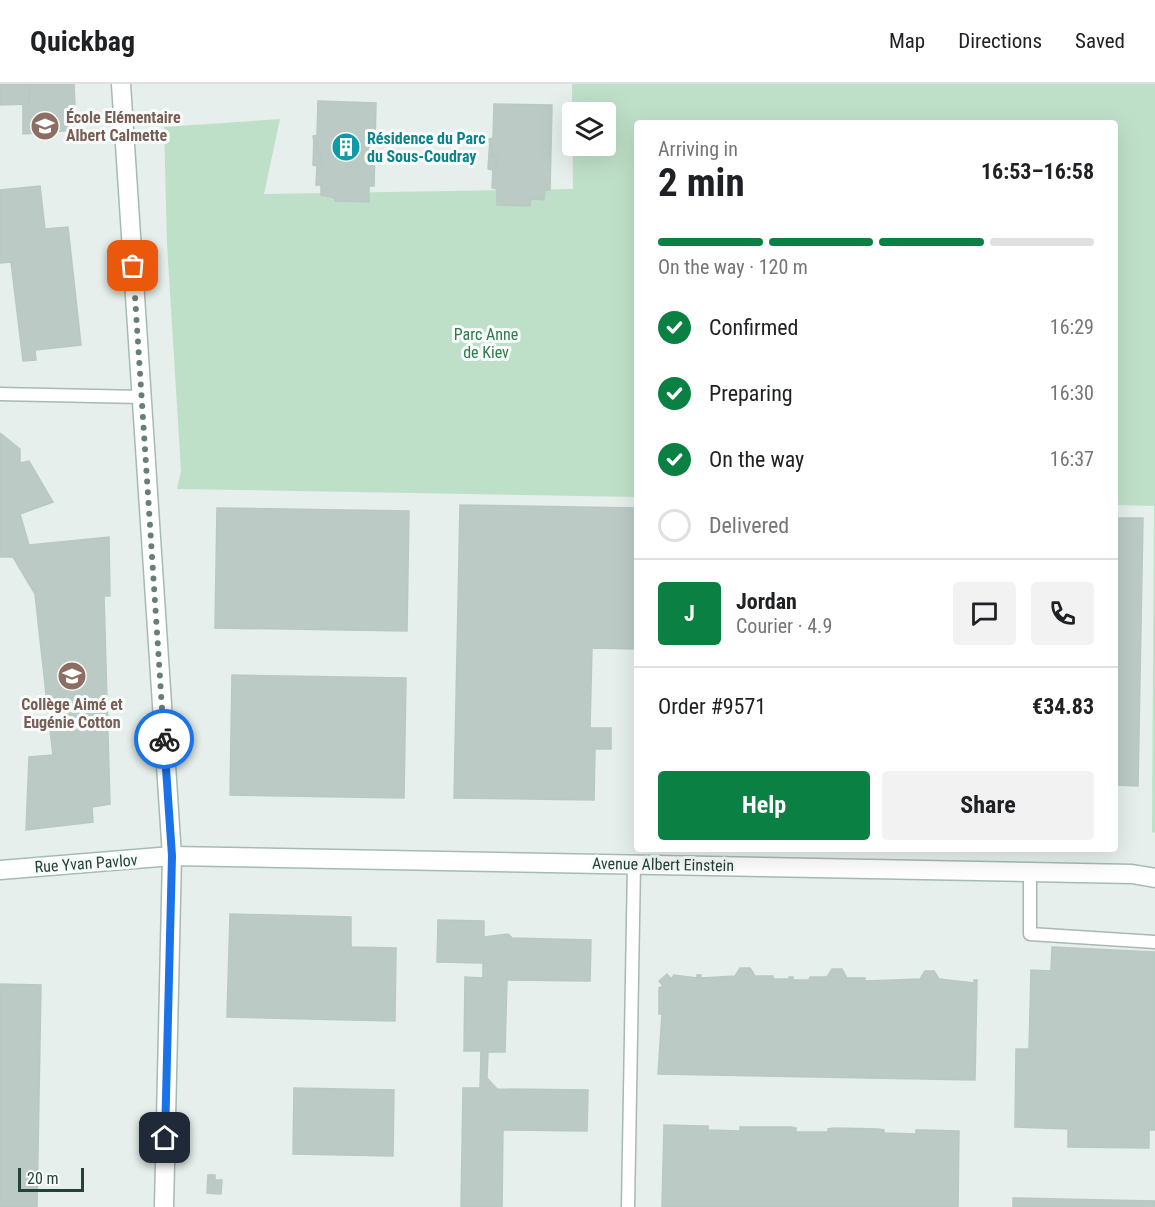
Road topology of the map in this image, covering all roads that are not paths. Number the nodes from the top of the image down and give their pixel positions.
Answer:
1 (121, 84) edge
2 (0, 394) edge
3 (141, 397) junction
4 (172, 856) junction
5 (634, 864) junction
6 (0, 870) edge
7 (1030, 872) junction
8 (1155, 878) edge
9 (1155, 942) edge
10 (164, 1207) edge
11 (628, 1207) edge

1 - 3 street
2 - 3 lane
3 - 4 street
4 - 5 street, Avenue Albert Einstein
4 - 6 street, Rue Yvan Pavlov
4 - 10 street
5 - 7 street, Avenue Albert Einstein
5 - 11 lane
7 - 8 street, Avenue Albert Einstein
7 - 9 lane

